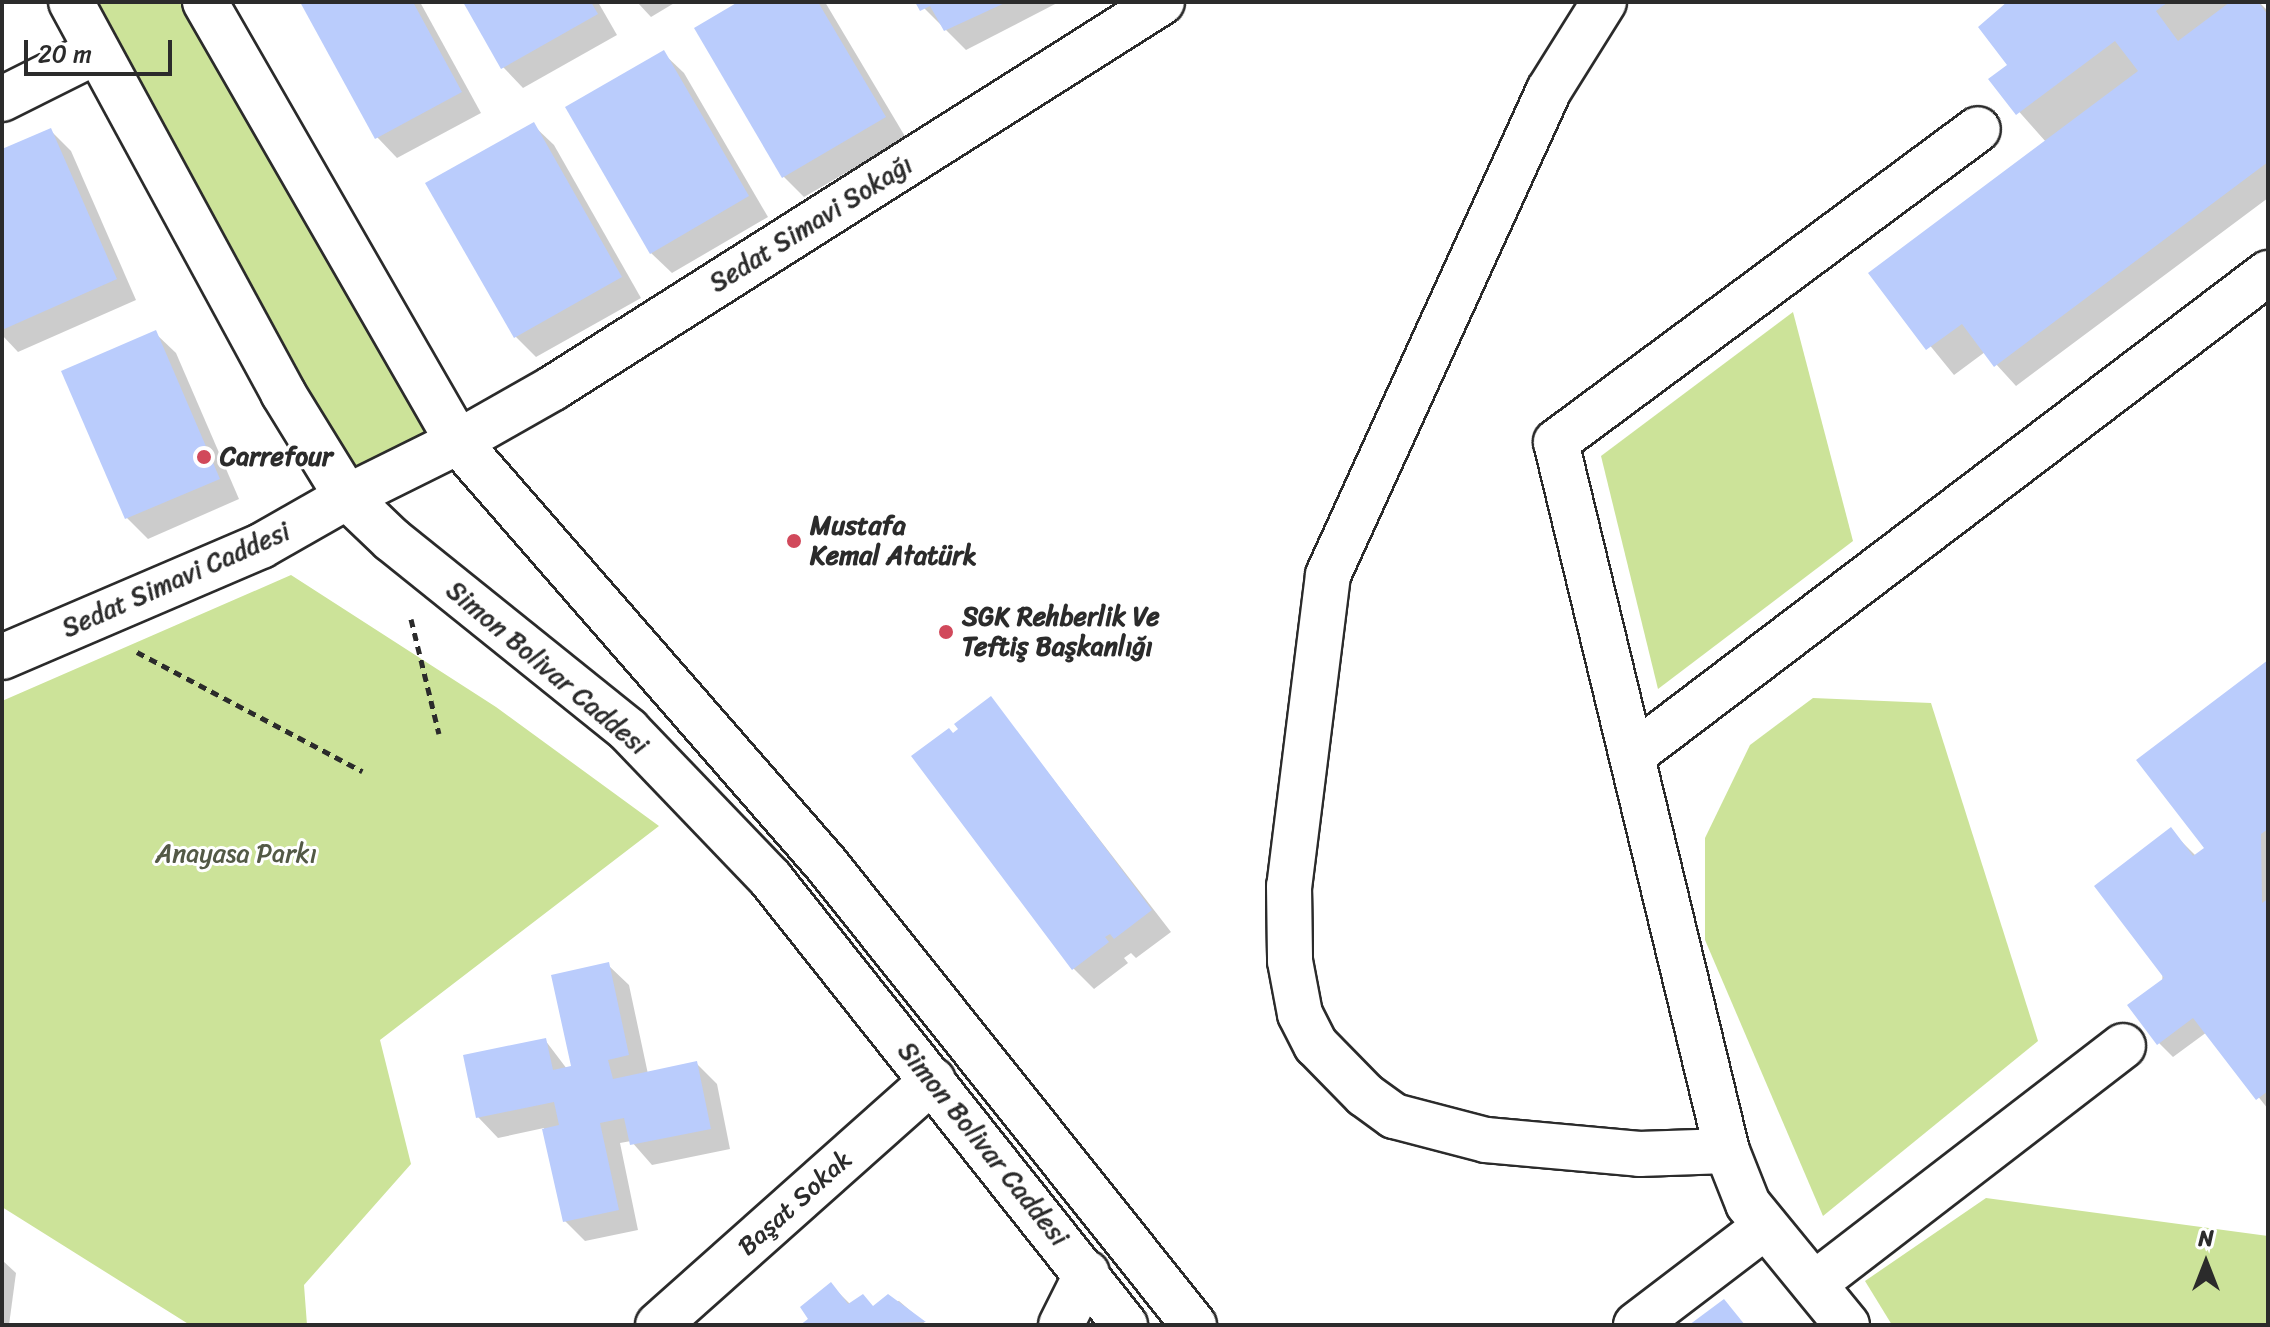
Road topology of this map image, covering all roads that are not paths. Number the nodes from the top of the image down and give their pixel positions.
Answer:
1 (71, 2) edge
2 (206, 2) edge
3 (1162, 2) edge
4 (1604, 2) edge
5 (96, 52) junction
6 (2, 99) edge
7 (1978, 129) dead end
8 (2268, 273) edge
9 (458, 442) junction
10 (347, 497) junction
11 (2, 657) edge
12 (1634, 754) junction
13 (2123, 1046) dead end
14 (933, 1080) junction
15 (1727, 1151) junction
16 (1766, 1226) junction
17 (1087, 1273) junction
18 (1814, 1284) junction
19 (658, 1325) edge
20 (1061, 1325) edge
21 (1125, 1325) edge
22 (1194, 1325) edge
23 (1636, 1325) edge
24 (1847, 1325) edge

1 - 5 main road, Simon Bolivar Caddesi
2 - 9 main road, Simon Bolivar Caddesi
3 - 9 main road, Sedat Simavi Sokağı
4 - 15 main road
5 - 6 main road
5 - 10 main road, Simon Bolivar Caddesi
7 - 12 main road
8 - 12 main road
9 - 10 main road, Sedat Simavi Sokağı
9 - 22 main road, Simon Bolivar Caddesi
10 - 11 main road, Sedat Simavi Caddesi
10 - 14 main road, Simon Bolivar Caddesi
12 - 15 main road
13 - 18 main road
14 - 17 main road, Simon Bolivar Caddesi
14 - 19 main road, Başat Sokak
15 - 16 main road
16 - 18 main road
16 - 23 main road
17 - 20 main road
17 - 21 main road, Simon Bolivar Caddesi
18 - 24 main road

